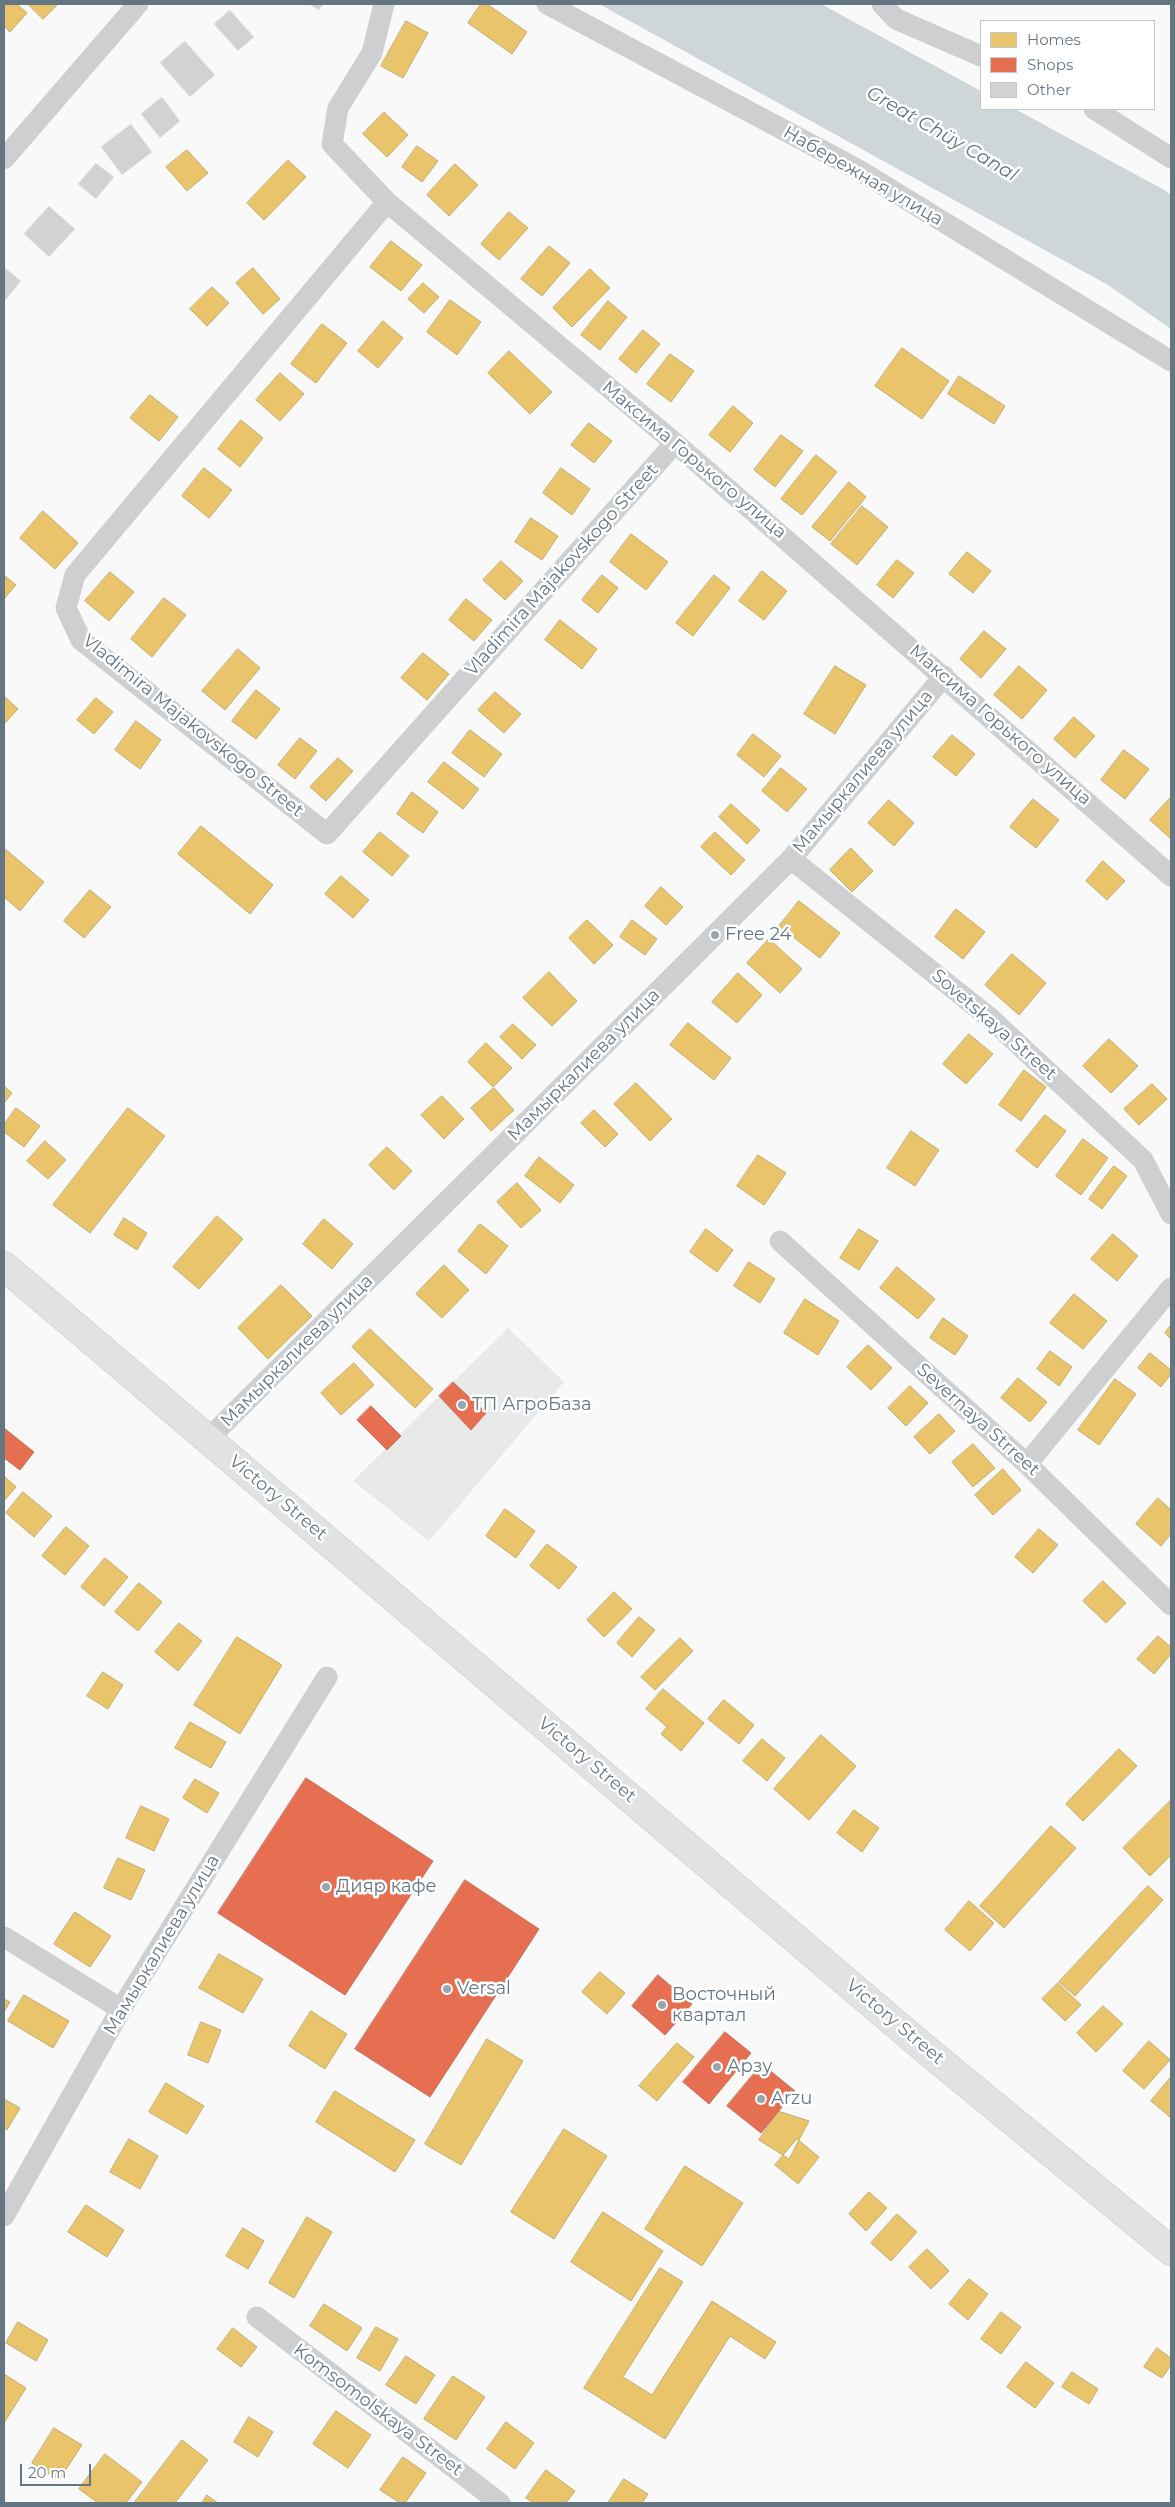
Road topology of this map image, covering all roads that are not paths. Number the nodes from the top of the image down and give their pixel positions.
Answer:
1 (138, 4) edge
2 (384, 4) edge
3 (547, 4) edge
4 (882, 4) edge
5 (980, 56) edge
6 (1096, 110) edge
7 (1171, 158) edge
8 (4, 159) edge
9 (387, 202) junction
10 (1171, 361) edge
11 (675, 443) junction
12 (944, 676) junction
13 (791, 859) junction
14 (1171, 876) edge
15 (1171, 1214) edge
16 (780, 1241) dead end
17 (4, 1266) edge
18 (1171, 1288) edge
19 (208, 1439) junction
20 (1027, 1464) junction
21 (1171, 1605) edge
22 (327, 1677) dead end
23 (4, 1937) edge
24 (121, 2009) junction
25 (4, 2216) edge
26 (1171, 2251) edge
27 (256, 2317) dead end
28 (500, 2503) edge

1 - 8 street
2 - 9 street, Максима Горького улица
3 - 10 street, Набережная улица
4 - 5 street
6 - 7 street
9 - 11 street, Максима Горького улица
9 - 11 street, Vladimira Majakovskogo Street
11 - 12 street, Максима Горького улица
12 - 13 street, Мамыркалиева улица
12 - 14 street, Максима Горького улица
13 - 15 street, Sovetskaya Street
13 - 19 street, Мамыркалиева улица
16 - 20 street, Severnaya Strreet
17 - 19 main road, Victory Street
18 - 20 street
19 - 26 main road, Victory Street
20 - 21 street, Severnaya Strreet
22 - 24 street, Мамыркалиева улица
23 - 24 street
24 - 25 street, Мамыркалиева улица
27 - 28 street, Komsomolskaya Street

